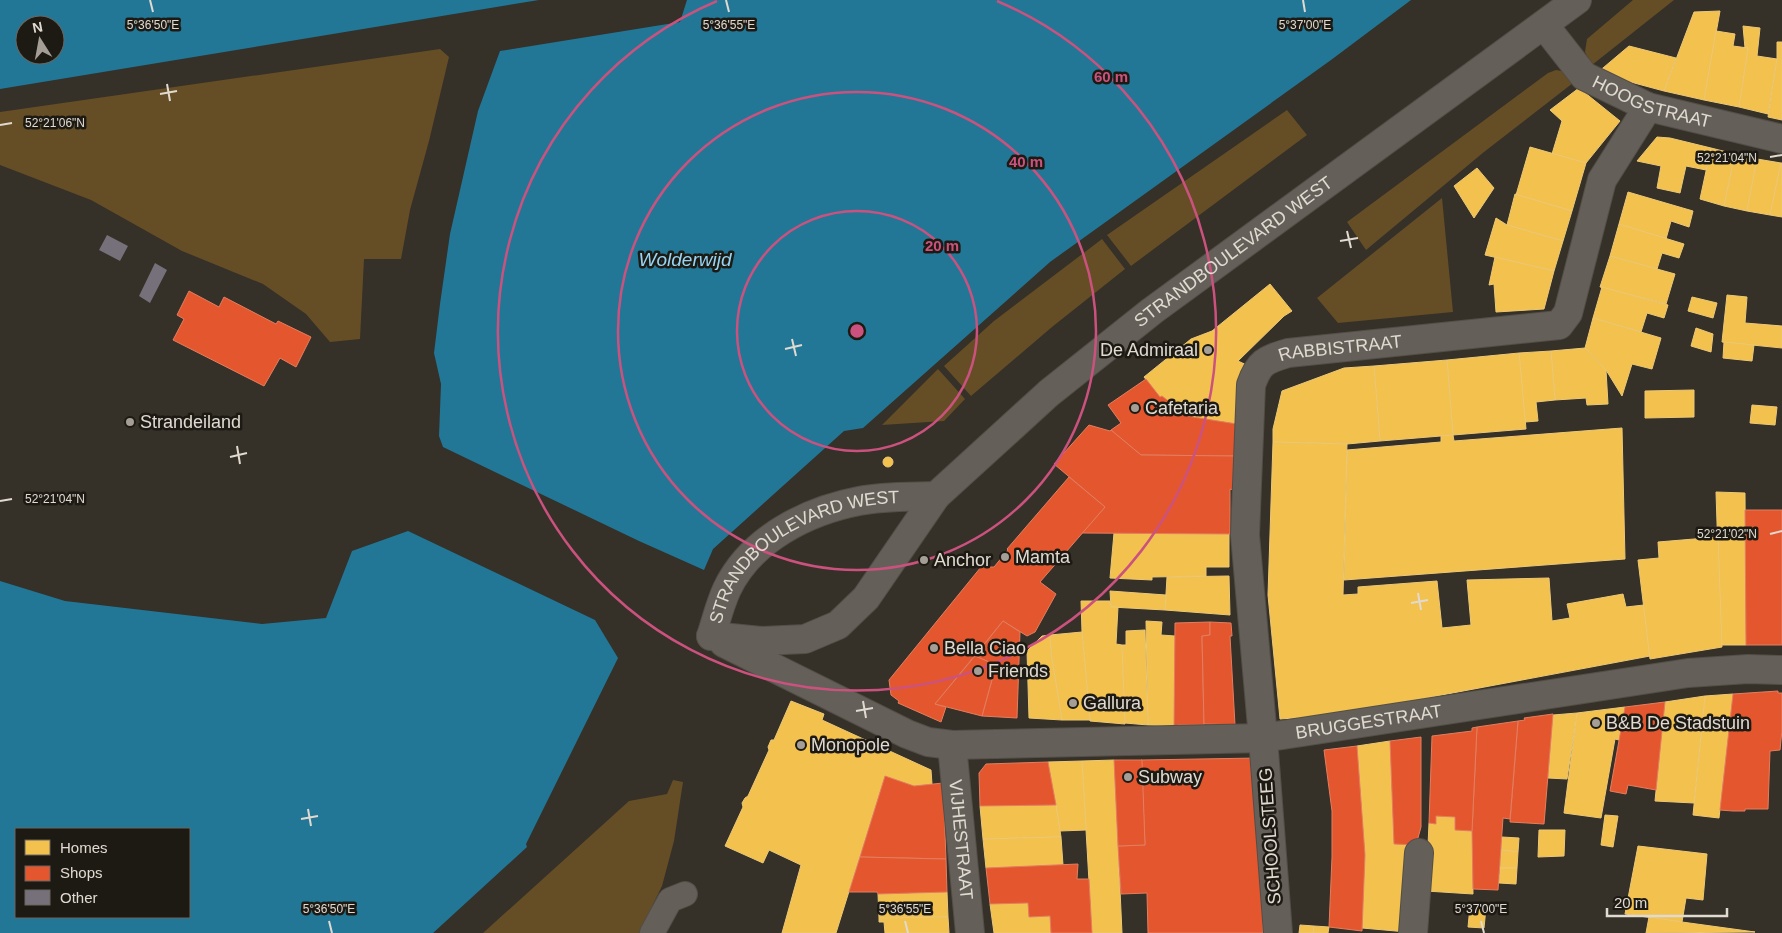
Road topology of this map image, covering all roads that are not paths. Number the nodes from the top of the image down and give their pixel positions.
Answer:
1 (1577, 0) edge
2 (1544, 25) junction
3 (1648, 107) junction
4 (1782, 139) edge
5 (936, 496) junction
6 (711, 636) junction
7 (1782, 670) edge
8 (1263, 738) junction
9 (952, 745) junction
10 (1420, 853) dead end
11 (685, 894) dead end
12 (652, 933) edge
13 (970, 933) edge
14 (1278, 933) edge
15 (1413, 933) edge

1 - 2 street, STRANDBOULEVARD WEST
2 - 3 street, HOOGSTRAAT
2 - 5 street, STRANDBOULEVARD WEST
3 - 4 street, HOOGSTRAAT
3 - 8 street, RABBISTRAAT
5 - 6 street, STRANDBOULEVARD WEST
5 - 6 street, STRANDBOULEVARD WEST
6 - 9 street, BRUGGESTRAAT
7 - 8 street, BRUGGESTRAAT
8 - 9 street, BRUGGESTRAAT
8 - 14 street, SCHOOLSTEEG
9 - 13 street, VIJHESTRAAT
10 - 15 street
11 - 12 lane

